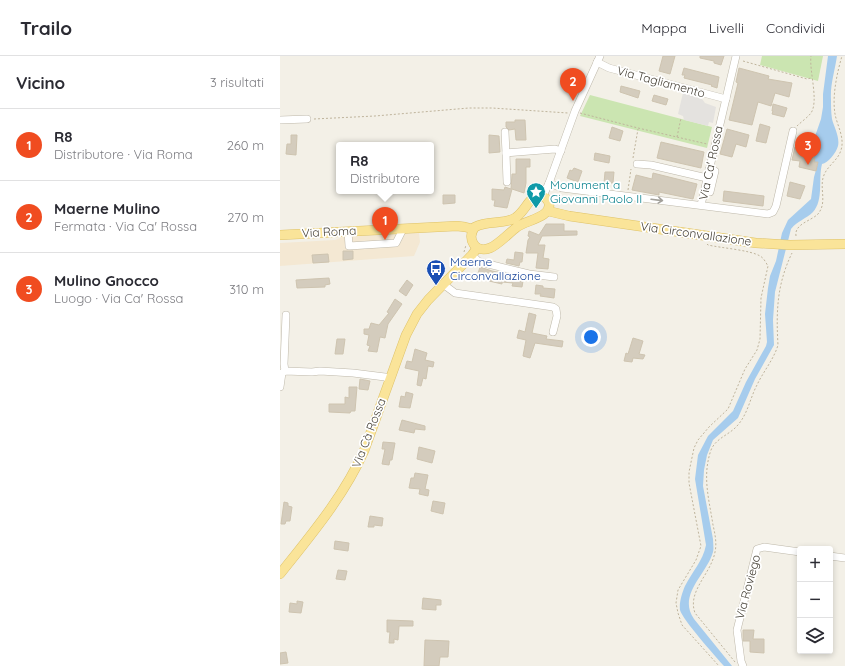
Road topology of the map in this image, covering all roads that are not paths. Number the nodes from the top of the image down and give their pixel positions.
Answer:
1 (737, 58) edge
2 (598, 59) edge
3 (726, 99) junction
4 (307, 119) road end
5 (280, 120) edge
6 (280, 125) edge
7 (793, 131) road end
8 (505, 132) dead end
9 (561, 151) junction
10 (506, 152) junction
11 (635, 161) road end
12 (709, 170) junction
13 (707, 178) junction
14 (507, 182) dead end
15 (550, 183) junction
16 (707, 191) junction
17 (543, 196) junction
18 (708, 201) dead end
19 (701, 205) junction
20 (548, 211) junction
21 (516, 218) junction
22 (531, 220) junction
23 (403, 229) junction
24 (473, 230) junction
25 (348, 231) junction
26 (280, 235) edge
27 (845, 244) edge
28 (474, 252) junction
29 (554, 277) dead end
30 (443, 284) junction
31 (286, 316) dead end
32 (553, 332) dead end
33 (285, 371) junction
34 (389, 379) junction
35 (280, 387) edge
36 (797, 552) edge
37 (833, 556) edge
38 (845, 558) edge
39 (280, 574) edge
40 (743, 666) edge

1 - 3 street, Via Ca' Rossa
2 - 3 street, Via Tagliamento
2 - 9 street
3 - 12 street, Via Ca' Rossa
4 - 5 street
5 - 6 street
7 - 19 street, Via Ca' Rossa
8 - 10 street
9 - 10 street
9 - 15 street
10 - 14 street
11 - 13 street
12 - 13 street, Via Ca' Rossa
12 - 16 street
13 - 16 street, Via Ca' Rossa
15 - 17 street
15 -> 19 street
16 - 18 street
16 - 19 street, Via Ca' Rossa
17 - 20 main road
17 - 21 main road
20 - 22 main road
20 - 27 main road, Via Circonvallazione
21 - 22 street
21 - 24 main road
22 - 28 main road
23 - 24 main road, Via Roma
23 - 25 main road, Via Roma
23 - 25 street
24 - 28 main road
25 - 26 main road, Via Roma
28 - 29 street
28 - 30 main road, Via Cà Rossa
30 - 32 street
30 - 34 main road, Via Cà Rossa
31 - 33 street
33 - 34 street
33 - 35 street
34 - 39 main road, Via Cà Rossa
36 - 40 street, Via Roviego
37 - 38 street

